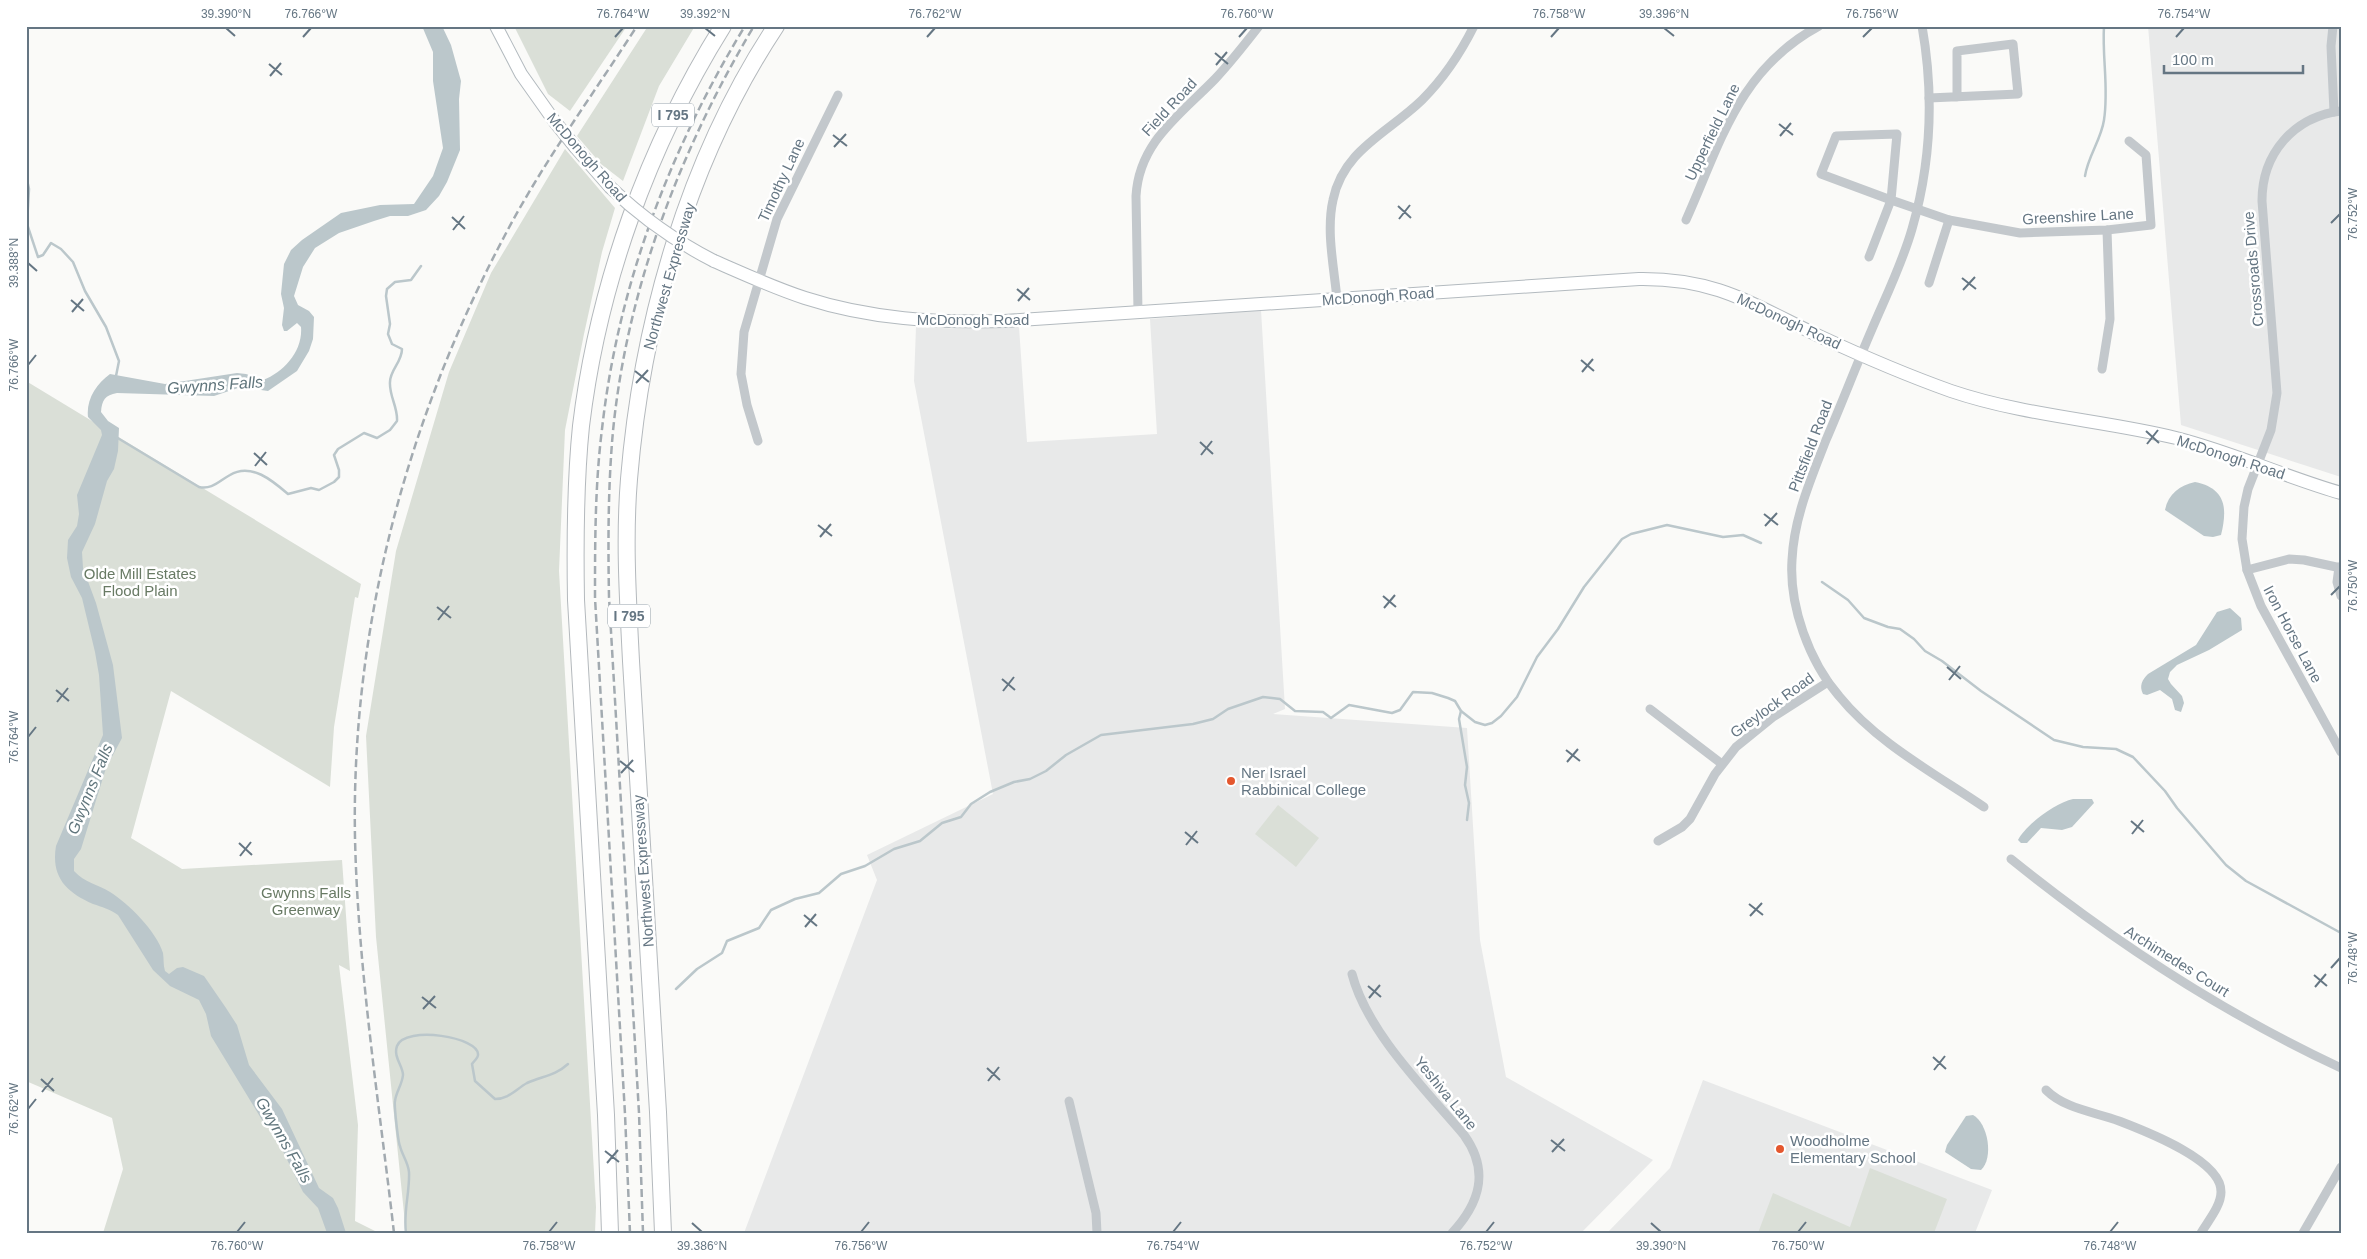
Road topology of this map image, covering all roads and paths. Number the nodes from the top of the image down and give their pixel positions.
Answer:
1 (496, 26) edge
2 (723, 26) edge
3 (776, 26) edge
4 (1259, 26) edge
5 (1474, 26) edge
6 (1819, 26) edge
7 (1922, 26) edge
8 (2333, 26) edge
9 (838, 96) dead end
10 (1957, 97) junction
11 (1929, 98) junction
12 (2337, 111) edge
13 (2130, 140) dead end
14 (1890, 200) junction
15 (1918, 208) junction
16 (1686, 220) dead end
17 (1949, 220) junction
18 (2107, 230) junction
19 (1869, 257) dead end
20 (760, 280) junction
21 (1929, 283) dead end
22 (1337, 299) junction
23 (1138, 312) junction
24 (1861, 354) junction
25 (2102, 369) dead end
26 (758, 441) dead end
27 (2258, 465) junction
28 (2341, 493) edge
29 (2340, 567) edge
30 (2247, 570) junction
31 (2341, 596) edge
32 (1828, 682) junction
33 (1650, 709) dead end
34 (2341, 752) edge
35 (1722, 764) junction
36 (1984, 807) dead end
37 (1658, 841) dead end
38 (2011, 858) dead end
39 (1352, 974) dead end
40 (2341, 1068) edge
41 (2046, 1090) dead end
42 (1069, 1101) dead end
43 (2341, 1167) edge
44 (610, 1233) edge
45 (662, 1233) edge
46 (1097, 1233) edge
47 (1452, 1233) edge
48 (2202, 1233) edge
49 (2303, 1233) edge

1 - 20 main road, McDonogh Road, bridge
2 - 44 highway, I 795
3 - 45 highway, Northwest Expressway / I 795
4 - 23 street, Field Road
5 - 22 street
6 - 16 street, Upperfield Lane
7 - 11 street, Pittsfield Road
8 - 12 street
9 - 20 street, Timothy Lane
10 - 10 street
10 - 11 street
11 - 15 street, Pittsfield Road
12 - 27 street, Crossroads Drive
13 - 18 street, Greenshire Lane
14 - 14 street
14 - 15 street, Greenshire Lane
14 - 19 street
15 - 17 street, Greenshire Lane
15 - 24 street, Pittsfield Road
17 - 18 street, Greenshire Lane
17 - 21 street
18 - 25 street
20 - 23 main road, McDonogh Road
20 - 26 street, Timothy Lane
22 - 23 main road, McDonogh Road
22 - 24 main road, McDonogh Road
24 - 27 main road, McDonogh Road
24 - 32 street, Pittsfield Road
27 - 28 main road, McDonogh Road
27 - 30 street, Iron Horse Lane
29 - 30 street
29 - 31 street
30 - 34 street, Iron Horse Lane
32 - 35 street, Greylock Road
32 - 36 street, Pittsfield Road
33 - 35 street
35 - 37 street, Greylock Road
38 - 40 street, Archimedes Court
39 - 47 street, Yeshiva Lane
41 - 48 street
42 - 46 street
43 - 49 street

